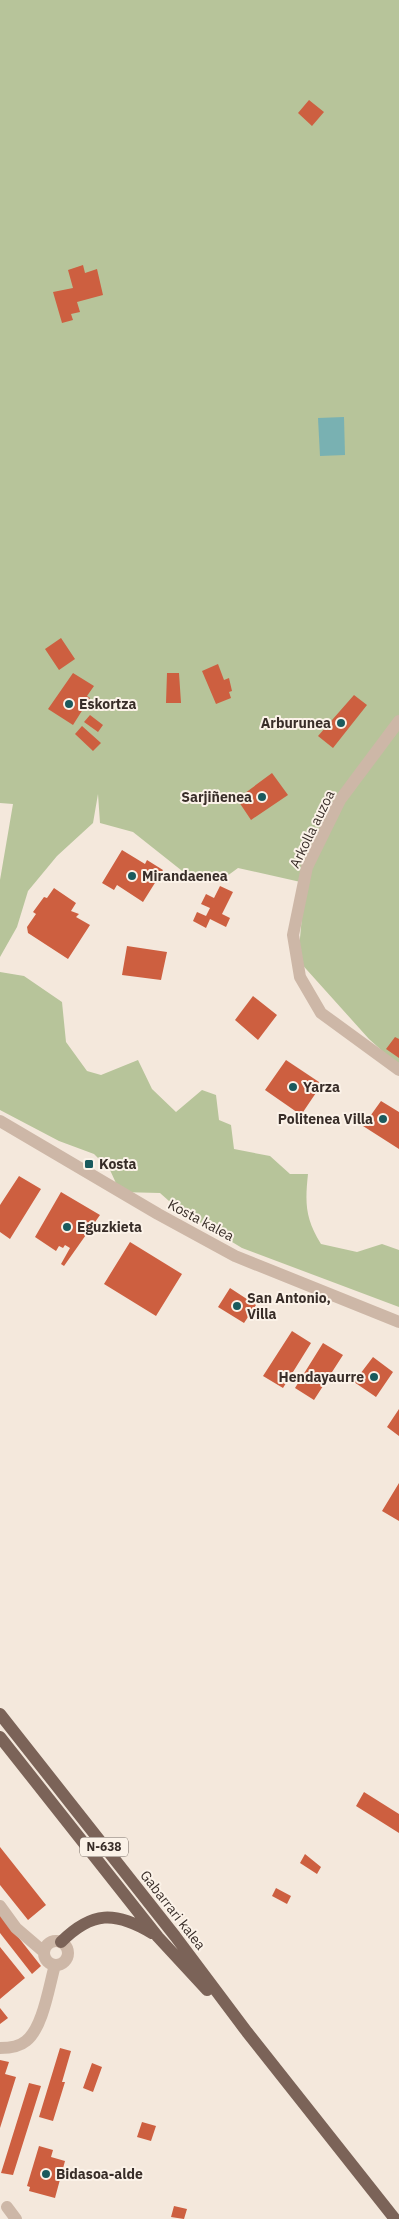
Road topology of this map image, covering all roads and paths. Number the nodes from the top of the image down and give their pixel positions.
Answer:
1 (399, 720) edge
2 (399, 1070) edge
3 (0, 1122) edge
4 (399, 1322) edge
5 (0, 1714) edge
6 (0, 1737) edge
7 (0, 1906) edge
8 (158, 1937) junction
9 (61, 1942) junction
10 (44, 1952) junction
11 (55, 1965) junction
12 (246, 2032) junction
13 (0, 2048) edge
14 (7, 2207) dead end
15 (16, 2219) edge
16 (395, 2219) edge

1 - 2 street, Arkolla auzoa
3 - 4 street, Kosta kalea
5 - 12 main road, Gabarrari kalea / N-638
6 - 8 main road, Gabarrari kalea / N-638
7 - 10 street
8 - 9 main road
8 - 12 main road, Gabarrari kalea / N-638
9 - 10 street
9 - 11 street
10 - 11 street
11 - 13 street
12 - 16 main road, Gabarrari kalea / N-638
14 - 15 street

